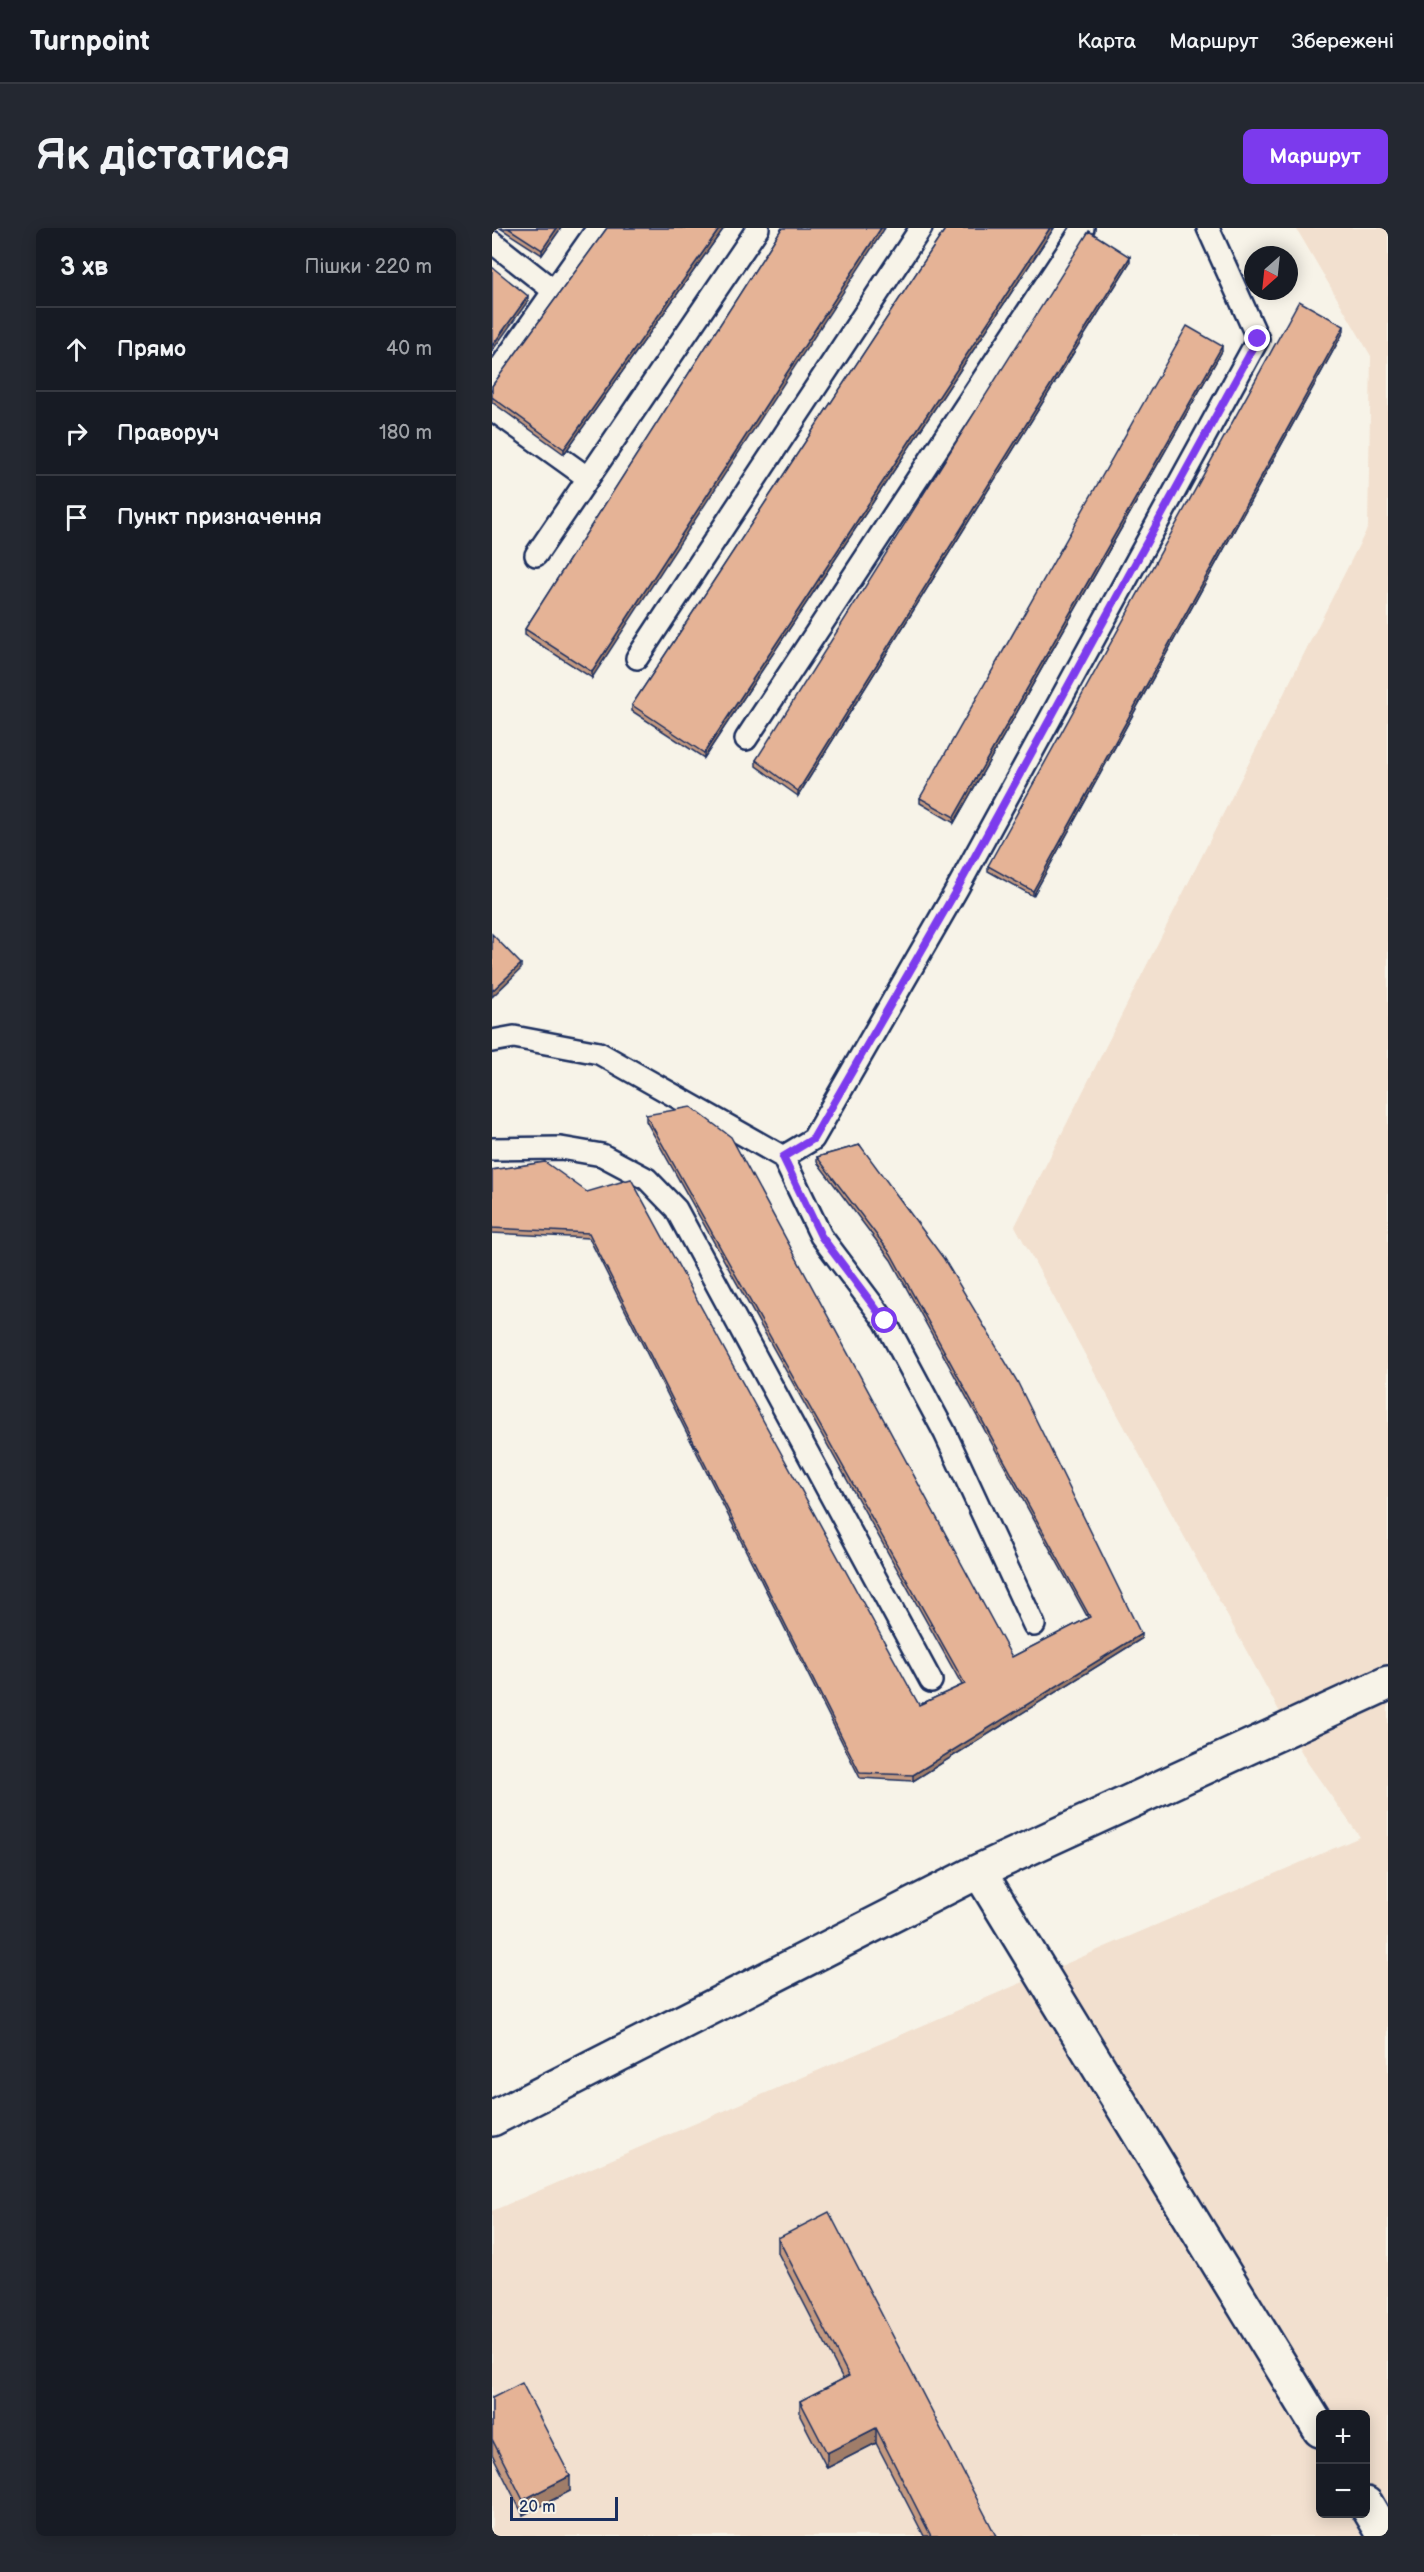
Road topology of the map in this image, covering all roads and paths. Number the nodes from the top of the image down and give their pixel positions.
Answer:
1 (598, 228) edge
2 (758, 228) edge
3 (921, 228) edge
4 (1083, 228) edge
5 (1208, 228) edge
6 (492, 242) edge
7 (554, 291) junction
8 (492, 379) edge
9 (492, 409) edge
10 (588, 478) junction
11 (536, 555) dead end
12 (637, 658) dead end
13 (746, 739) dead end
14 (492, 1041) edge
15 (492, 1149) edge
16 (783, 1157) junction
17 (1034, 1625) dead end
18 (931, 1681) dead end
19 (1388, 1683) edge
20 (979, 1871) junction
21 (492, 2119) edge
22 (1316, 2423) edge
23 (1370, 2512) edge
24 (1385, 2536) edge

1 - 7 lane
2 - 10 lane
3 - 12 lane
4 - 13 lane
5 - 16 lane
6 - 7 lane
7 - 8 lane
9 - 10 lane
10 - 11 lane
14 - 16 lane
15 - 18 lane
16 - 17 lane
19 - 20 street
20 - 21 street
20 - 22 street
23 - 24 street

